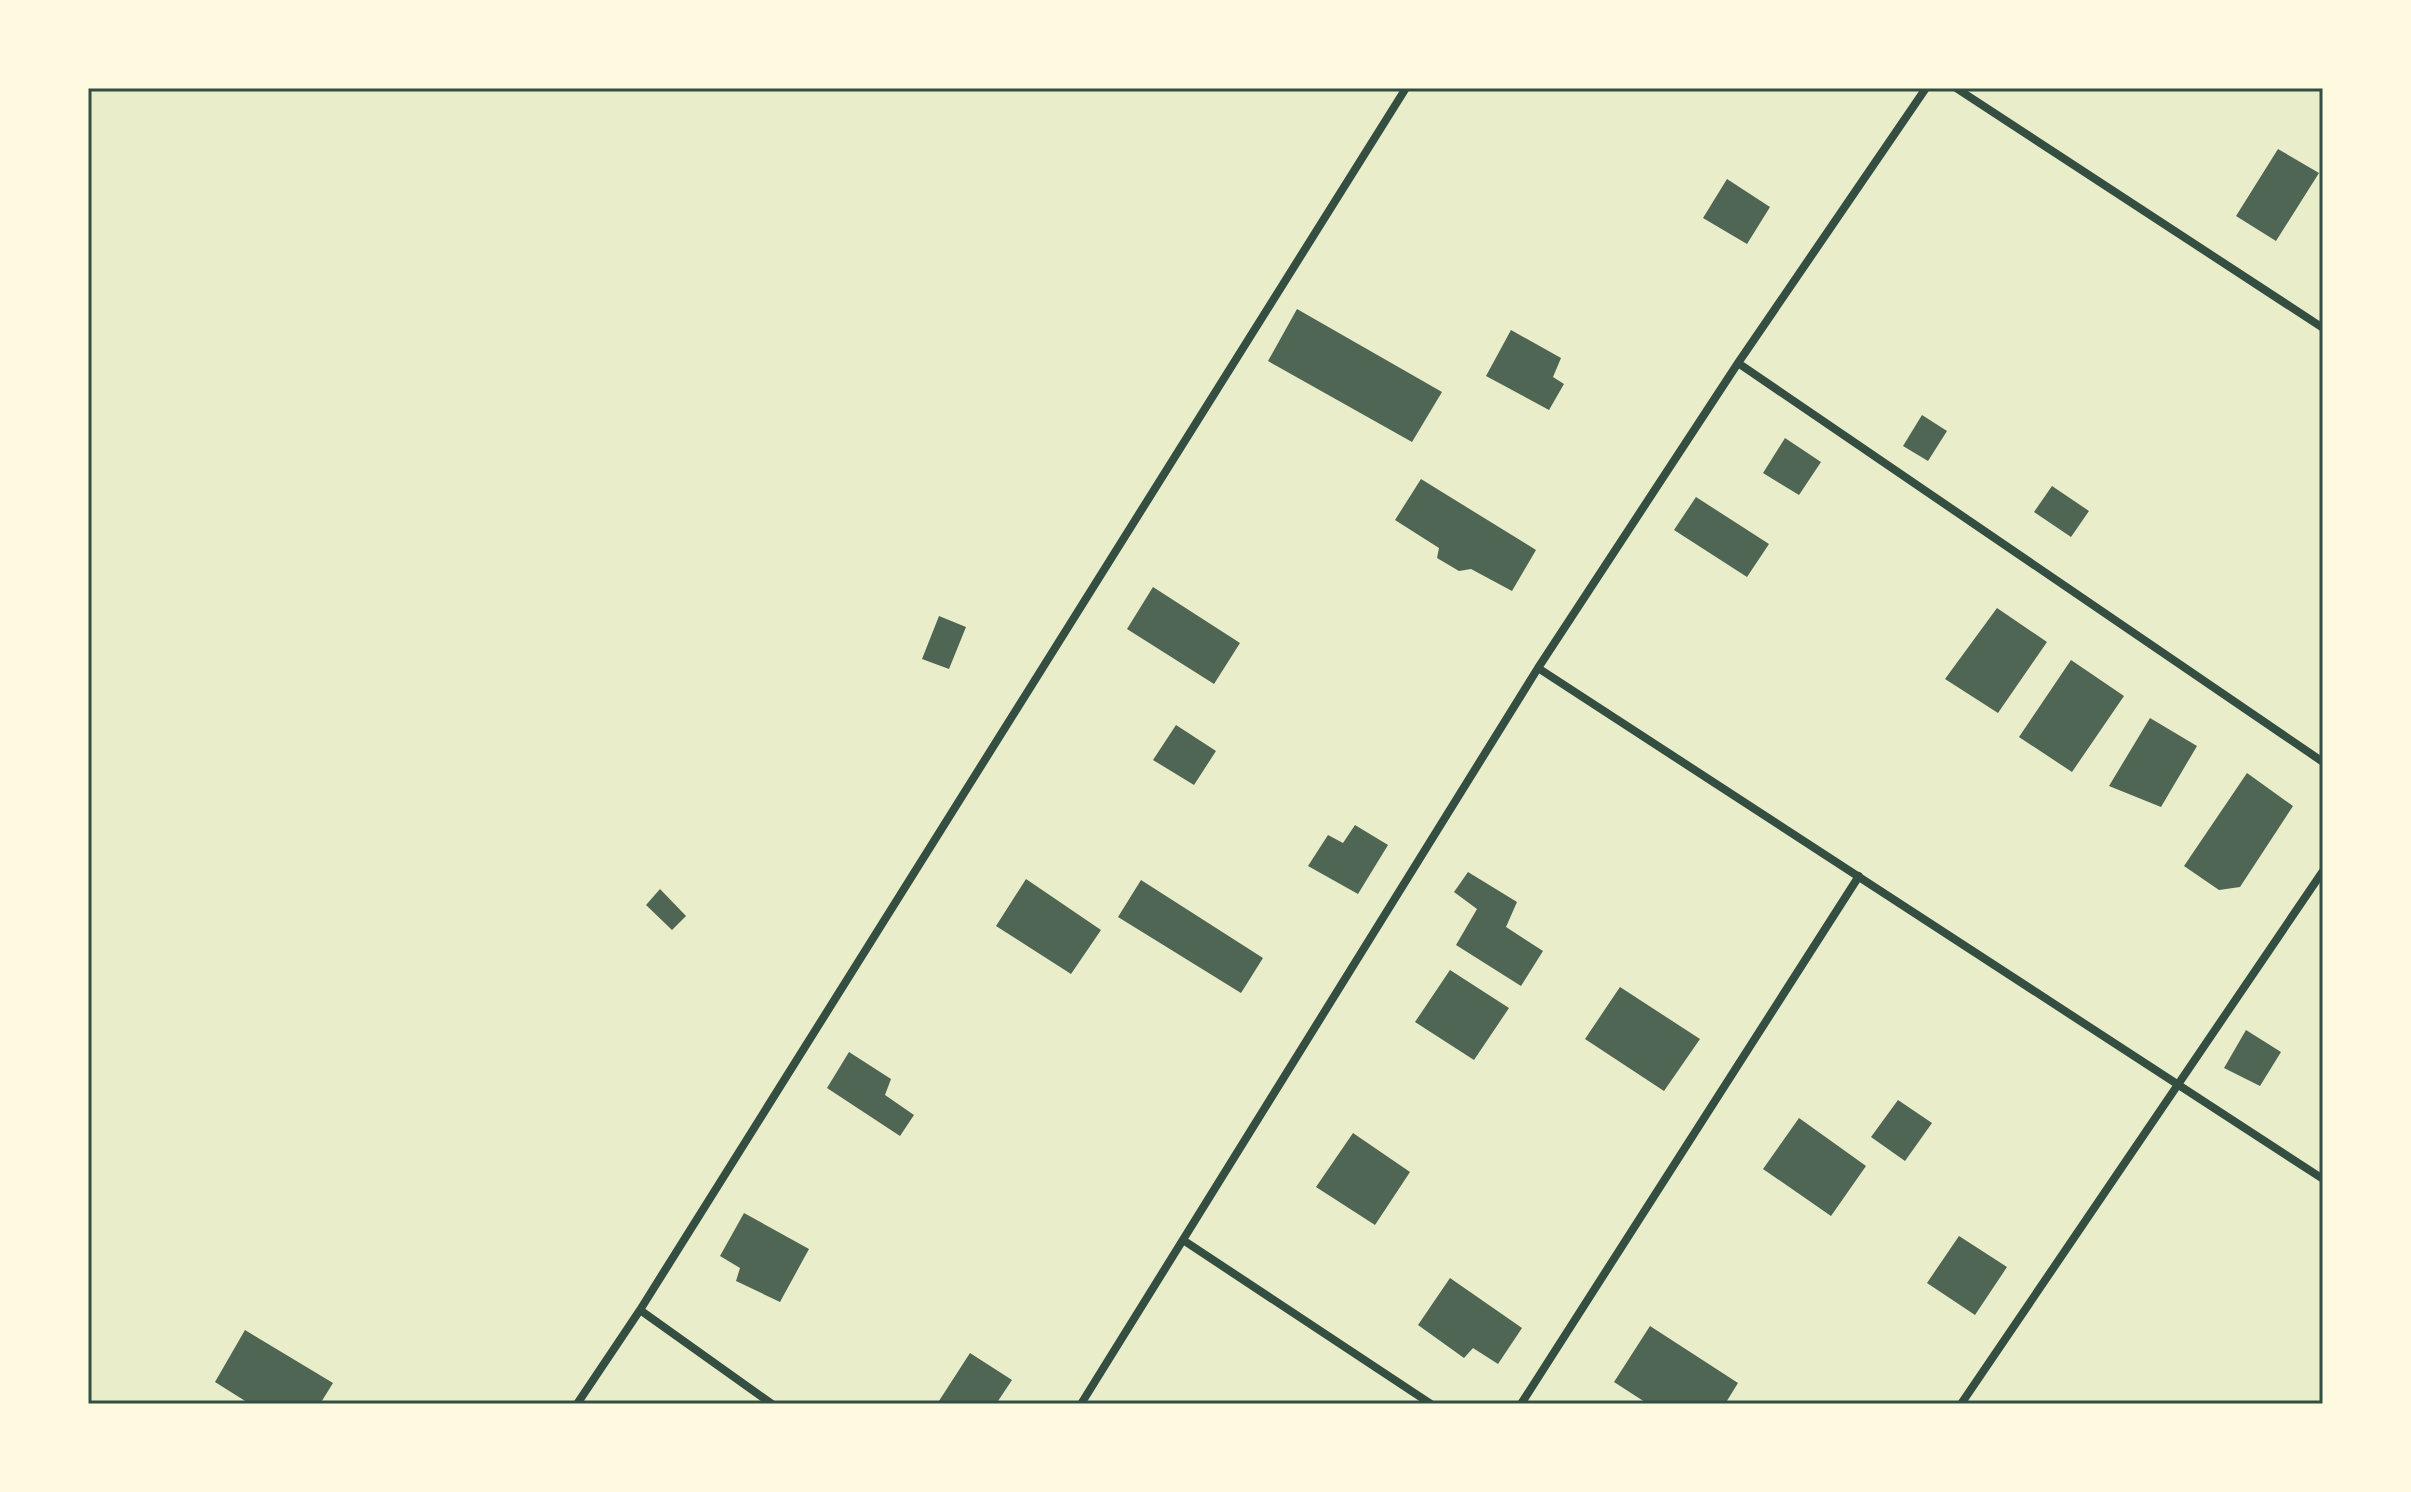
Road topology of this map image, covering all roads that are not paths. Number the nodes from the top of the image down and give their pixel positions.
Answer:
1 (1406, 88) edge
2 (1926, 88) edge
3 (1956, 88) edge
4 (2323, 328) edge
5 (1738, 363) junction
6 (1538, 668) junction
7 (2323, 762) edge
8 (2323, 871) edge
9 (1859, 876) junction
10 (2178, 1085) junction
11 (2323, 1179) edge
12 (1183, 1240) junction
13 (640, 1310) junction
14 (577, 1404) edge
15 (772, 1404) edge
16 (1081, 1404) edge
17 (1431, 1404) edge
18 (1521, 1404) edge
19 (1961, 1404) edge

1 - 13 street
2 - 5 street
3 - 4 street
5 - 6 street
5 - 7 street
6 - 9 street
6 - 12 street
8 - 10 street
9 - 10 street
9 - 18 street
10 - 11 street
10 - 19 street
12 - 16 street
12 - 17 street
13 - 14 street
13 - 15 street

